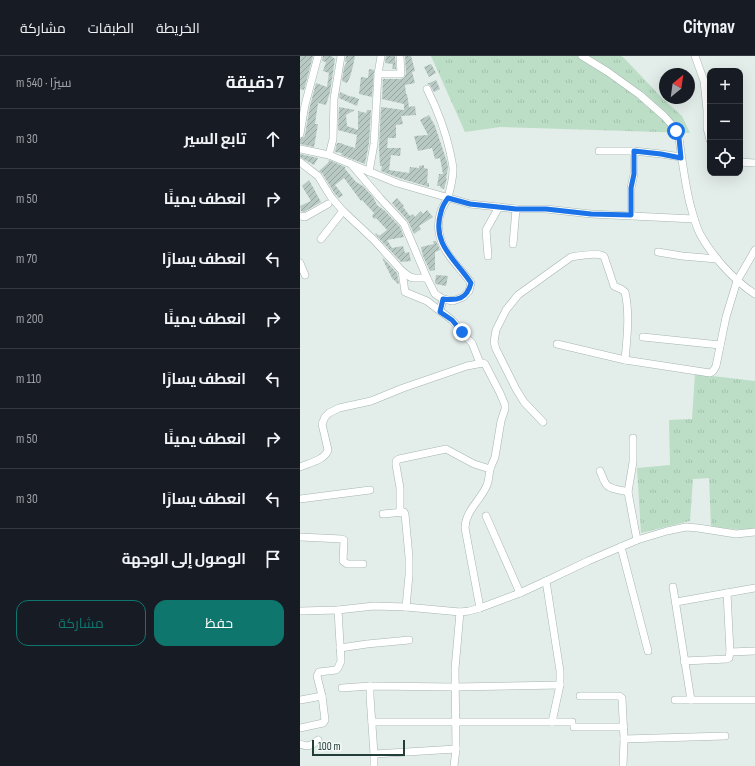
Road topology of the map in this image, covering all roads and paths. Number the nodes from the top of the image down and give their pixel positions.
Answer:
1 (318, 56) edge
2 (341, 56) edge
3 (381, 56) edge
4 (400, 56) edge
5 (582, 56) edge
6 (695, 56) edge
7 (378, 74) junction
8 (427, 89) dead end
9 (707, 110) edge
10 (300, 134) edge
11 (300, 149) edge
12 (599, 151) dead end
13 (634, 151) junction
14 (328, 155) junction
15 (681, 158) junction
16 (300, 162) edge
17 (743, 162) edge
18 (755, 163) edge
19 (351, 164) junction
20 (369, 172) junction
21 (448, 198) junction
22 (328, 204) dead end
23 (499, 207) junction
24 (516, 209) junction
25 (344, 211) junction
26 (631, 215) junction
27 (300, 216) edge
28 (694, 219) junction
29 (321, 239) dead end
30 (513, 244) dead end
31 (755, 250) edge
32 (658, 252) dead end
33 (488, 256) dead end
34 (717, 259) junction
35 (300, 263) edge
36 (402, 271) junction
37 (305, 275) dead end
38 (427, 278) junction
39 (737, 281) junction
40 (755, 294) edge
41 (443, 299) junction
42 (440, 312) junction
43 (643, 337) dead end
44 (557, 344) dead end
45 (720, 345) junction
46 (625, 360) junction
47 (480, 363) junction
48 (543, 422) dead end
49 (633, 438) dead end
50 (300, 467) edge
51 (490, 469) junction
52 (600, 471) dead end
53 (370, 490) dead end
54 (628, 492) junction
55 (300, 499) edge
56 (400, 513) junction
57 (383, 514) dead end
58 (486, 516) dead end
59 (755, 532) edge
60 (300, 537) edge
61 (637, 540) junction
62 (621, 547) junction
63 (363, 564) dead end
64 (546, 581) junction
65 (673, 587) dead end
66 (755, 588) edge
67 (520, 593) junction
68 (727, 593) junction
69 (676, 602) junction
70 (406, 607) junction
71 (480, 608) junction
72 (338, 610) junction
73 (300, 612) edge
74 (460, 612) junction
75 (409, 640) dead end
76 (340, 648) junction
77 (648, 651) dead end
78 (755, 651) edge
79 (730, 652) junction
80 (684, 661) junction
81 (560, 685) junction
82 (370, 686) junction
83 (455, 687) junction
84 (342, 688) dead end
85 (322, 696) junction
86 (580, 696) dead end
87 (300, 700) edge
88 (675, 700) dead end
89 (691, 700) junction
90 (755, 700) edge
91 (372, 722) junction
92 (456, 722) junction
93 (552, 722) junction
94 (624, 727) junction
95 (300, 728) edge
96 (725, 736) dead end
97 (624, 739) junction
98 (318, 740) dead end
99 (300, 744) edge
100 (456, 749) junction
101 (374, 754) junction
102 (374, 766) edge
103 (454, 766) edge
104 (623, 766) edge

1 - 10 street
2 - 14 street
3 - 7 street
4 - 7 street
5 - 15 street
6 - 9 street
7 - 20 street
8 - 21 street
11 - 14 street
12 - 13 street
13 - 15 street
13 - 26 street
14 - 19 street
15 - 28 street
16 - 25 street
17 - 18 street
19 - 20 street
19 - 38 street
20 - 21 street
21 - 23 street
21 - 41 street
22 - 27 street
23 - 24 street
23 - 33 street
24 - 26 street
24 - 30 street
25 - 29 street
25 - 36 street
26 - 28 street
28 - 34 street
31 - 39 street
32 - 34 street
34 - 39 street
35 - 37 street
36 - 38 street
36 - 42 street
38 - 41 street
39 - 40 street
39 - 45 street
41 - 42 street
42 - 47 street
43 - 45 street
44 - 46 street
45 - 46 street
46 - 48 street
47 - 50 street
47 - 51 street
49 - 54 street
51 - 56 street
51 - 71 street
52 - 54 street
53 - 55 street
54 - 61 street
56 - 57 street
56 - 70 street
58 - 67 street
59 - 61 street
60 - 63 street
61 - 62 street
62 - 64 street
62 - 77 street
64 - 67 street
64 - 81 street
65 - 69 street
66 - 68 street
67 - 71 street
68 - 69 street
68 - 79 street
69 - 80 street
70 - 72 street
70 - 74 street
71 - 74 street
72 - 73 street
72 - 76 street
74 - 83 street
75 - 76 street
76 - 85 street
78 - 79 street
79 - 80 street
80 - 89 street
81 - 83 street
81 - 93 street
82 - 83 street
82 - 84 street
82 - 91 street
83 - 92 street
85 - 87 street
85 - 95 street
86 - 94 street
88 - 89 street
89 - 90 street
91 - 92 street
91 - 101 street
92 - 93 street
92 - 100 street
93 - 94 street
94 - 97 street
96 - 97 street
97 - 104 street
98 - 99 street
100 - 101 street
100 - 103 street
101 - 102 street

